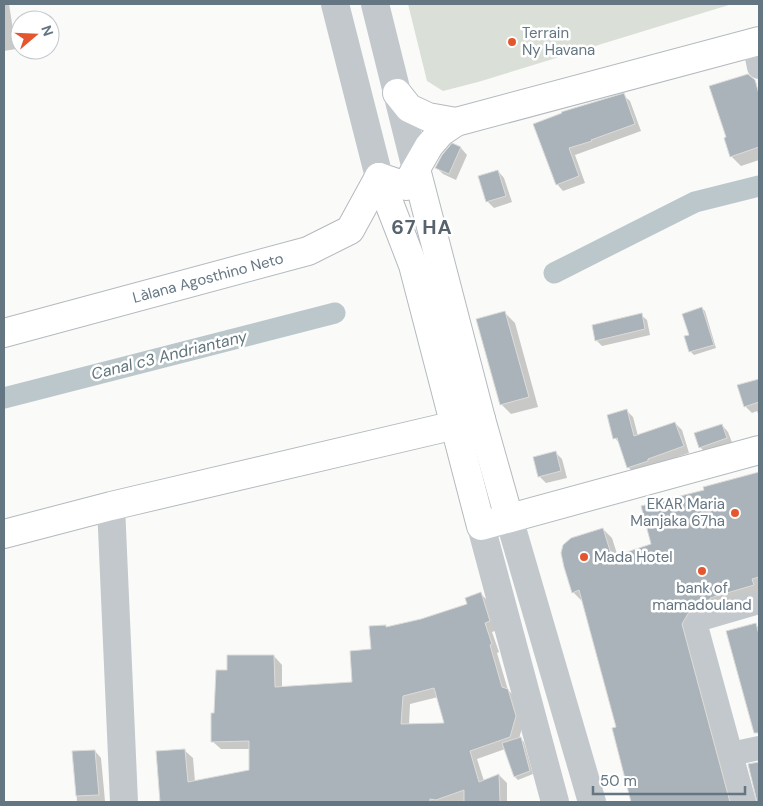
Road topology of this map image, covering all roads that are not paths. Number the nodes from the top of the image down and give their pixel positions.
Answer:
1 (335, 4) edge
2 (374, 4) edge
3 (758, 50) edge
4 (397, 93) junction
5 (456, 122) junction
6 (416, 169) junction
7 (380, 177) junction
8 (4, 333) edge
9 (481, 419) junction
10 (455, 426) junction
11 (759, 450) edge
12 (111, 506) junction
13 (509, 518) junction
14 (481, 526) junction
15 (4, 534) edge
16 (759, 602) edge
17 (759, 748) edge
18 (731, 754) junction
19 (124, 802) edge
20 (556, 802) edge
21 (592, 802) edge
22 (744, 802) edge

1 - 7 street
2 - 4 street
3 - 5 main road
4 - 5 main road
4 - 6 street
5 - 6 main road
6 - 7 main road
6 - 9 main road
7 - 8 main road, Làlana Agosthino Neto
7 - 10 main road
9 - 10 main road
9 - 13 main road
10 - 12 main road
10 - 14 main road
11 - 13 main road
12 - 15 main road
12 - 19 street
13 - 14 main road
13 - 21 street
14 - 20 street
16 - 18 street
17 - 18 street
18 - 22 street

